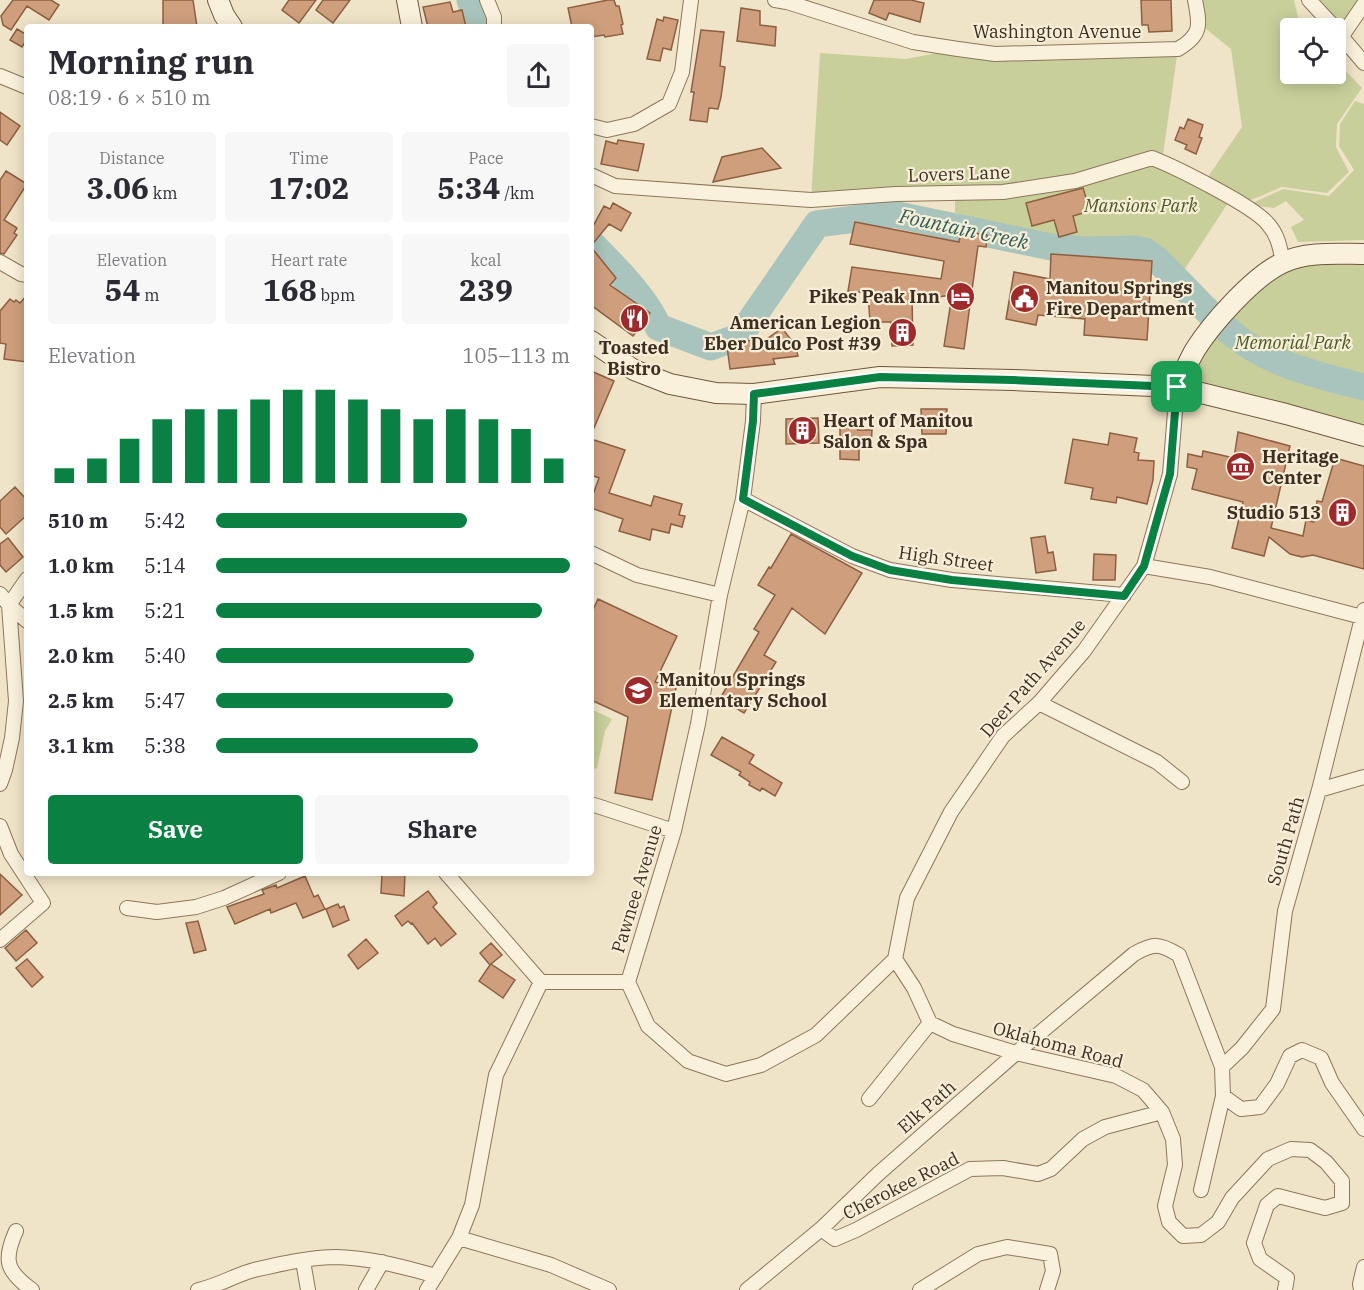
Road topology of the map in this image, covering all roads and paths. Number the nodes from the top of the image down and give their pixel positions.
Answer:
1 (218, 0) edge
2 (406, 0) edge
3 (487, 0) edge
4 (691, 0) edge
5 (779, 0) edge
6 (1195, 0) edge
7 (1309, 0) edge
8 (1364, 3) edge
9 (1325, 18) edge
10 (1346, 22) edge
11 (230, 24) edge
12 (411, 24) edge
13 (494, 24) edge
14 (1346, 42) edge
15 (1364, 63) edge
16 (0, 75) edge
17 (24, 86) edge
18 (594, 127) edge
19 (594, 176) edge
20 (1364, 254) edge
21 (0, 262) edge
22 (1283, 262) junction
23 (24, 274) edge
24 (594, 343) edge
25 (1177, 387) junction
26 (754, 394) junction
27 (1364, 436) edge
28 (743, 499) junction
29 (594, 554) edge
30 (1144, 566) junction
31 (24, 582) edge
32 (720, 595) junction
33 (1124, 596) junction
34 (4, 600) edge
35 (1363, 613) edge
36 (24, 618) edge
37 (1038, 703) junction
38 (1364, 777) edge
39 (1182, 782) dead end
40 (0, 784) edge
41 (1319, 790) junction
42 (594, 805) edge
43 (0, 826) edge
44 (674, 831) junction
45 (24, 874) edge
46 (25, 876) edge
47 (272, 876) edge
48 (449, 876) edge
49 (127, 908) dead end
50 (0, 940) edge
51 (895, 959) junction
52 (541, 982) junction
53 (628, 982) junction
54 (930, 1023) junction
55 (1016, 1053) junction
56 (1222, 1067) junction
57 (1223, 1096) junction
58 (869, 1099) dead end
59 (1162, 1112) junction
60 (1364, 1128) edge
61 (1201, 1190) dead end
62 (821, 1228) junction
63 (16, 1231) dead end
64 (459, 1238) junction
65 (303, 1261) junction
66 (382, 1262) junction
67 (1364, 1266) edge
68 (436, 1276) junction
69 (206, 1289) edge
70 (32, 1290) edge
71 (308, 1290) edge
72 (366, 1290) edge
73 (427, 1290) edge
74 (609, 1290) edge
75 (747, 1290) edge
76 (920, 1290) edge
77 (1047, 1290) edge
78 (1285, 1290) edge
79 (1361, 1290) edge

1 - 11 main road
2 - 12 main road
3 - 13 street
4 - 18 street
5 - 6 street, Washington Avenue
7 - 9 street
8 - 10 street
14 - 15 street
16 - 17 street
19 - 22 street, Lovers Lane
20 - 22 main road
21 - 23 street
22 - 25 main road
24 - 26 main road
25 - 26 main road
25 - 27 main road
25 - 30 street, Deer Path Avenue
26 - 28 street, Pawnee Avenue
28 - 32 street, Pawnee Avenue
28 - 33 street, High Street
29 - 32 street
30 - 33 street, Deer Path Avenue
30 - 35 street
31 - 34 street
32 - 44 street, Pawnee Avenue
33 - 37 street, Deer Path Avenue
34 - 36 street
34 - 40 street
35 - 41 street, South Path
37 - 39 street
37 - 51 street, Deer Path Avenue
38 - 41 street
41 - 56 street, South Path
42 - 44 street
43 - 45 street
44 - 53 street, Pawnee Avenue
46 - 50 street
47 - 49 street
48 - 52 street
51 - 53 street
51 - 54 street
52 - 53 street, Pawnee Avenue
52 - 64 street
54 - 55 street, Oklahoma Road
54 - 58 street
55 - 56 street, Elk Path
55 - 59 street, Oklahoma Road
55 - 62 street, Elk Path
56 - 57 street
57 - 60 street
57 - 61 street
59 - 62 street, Cherokee Road
59 - 78 street, Oklahoma Road
62 - 75 street, Elk Path
63 - 70 street
64 - 68 street
64 - 74 street
65 - 66 street
65 - 69 street
65 - 71 street
66 - 68 street
66 - 72 street
67 - 79 street
68 - 73 street
76 - 77 street

